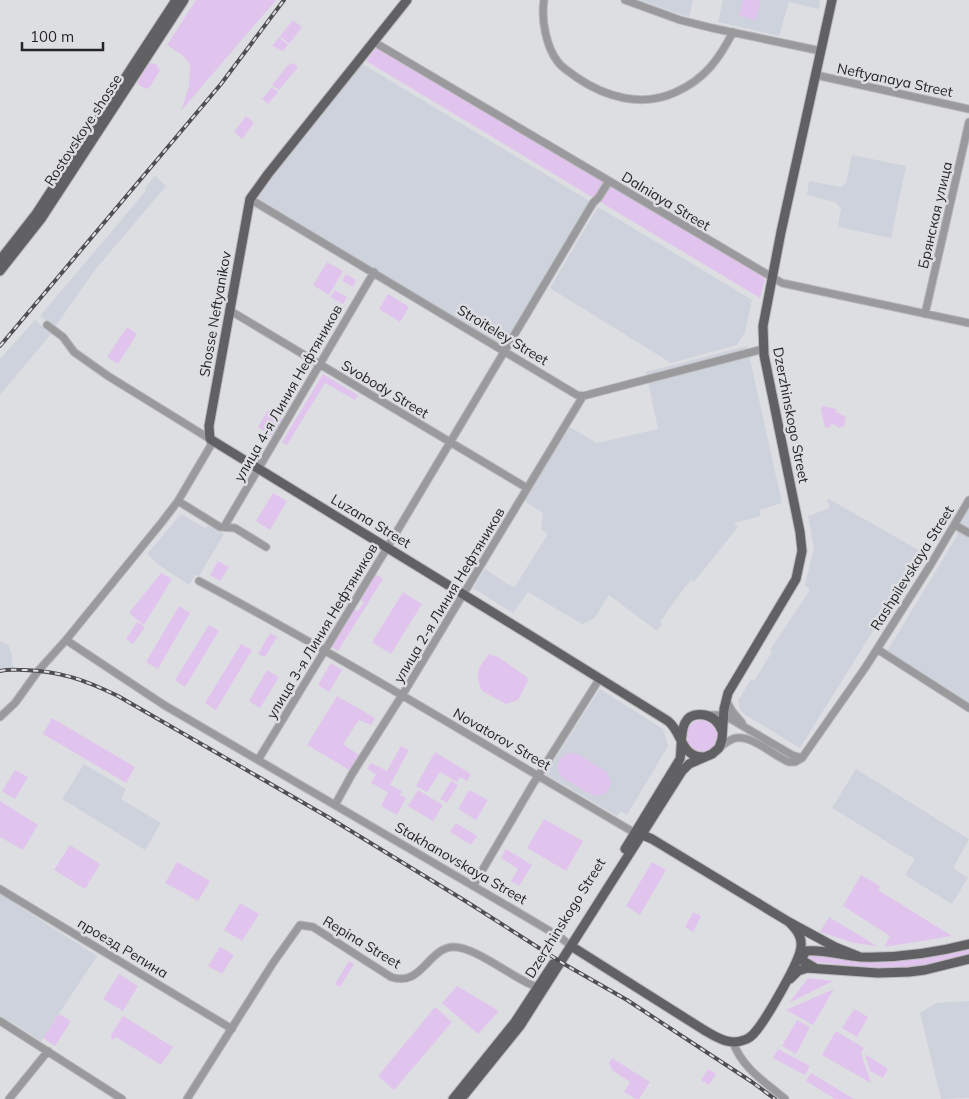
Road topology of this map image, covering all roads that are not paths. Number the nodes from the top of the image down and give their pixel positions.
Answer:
1 (176, 0) edge
2 (184, 0) edge
3 (408, 0) edge
4 (544, 0) edge
5 (624, 0) edge
6 (832, 0) edge
7 (733, 32) junction
8 (374, 42) junction
9 (821, 51) junction
10 (816, 75) junction
11 (969, 109) edge
12 (969, 122) edge
13 (76, 160) junction
14 (609, 181) junction
15 (250, 199) junction
16 (0, 260) edge
17 (0, 271) edge
18 (374, 272) junction
19 (772, 278) junction
20 (229, 310) junction
21 (925, 314) junction
22 (969, 323) edge
23 (46, 325) dead end
24 (763, 349) junction
25 (505, 351) junction
26 (319, 364) junction
27 (583, 396) junction
28 (210, 439) junction
29 (449, 442) junction
30 (259, 468) junction
31 (527, 488) junction
32 (969, 500) edge
33 (178, 501) junction
34 (955, 524) junction
35 (224, 527) junction
36 (969, 534) edge
37 (266, 547) dead end
38 (387, 547) junction
39 (198, 581) dead end
40 (463, 594) junction
41 (66, 640) junction
42 (325, 650) junction
43 (877, 650) junction
44 (600, 678) junction
45 (402, 696) junction
46 (726, 700) junction
47 (969, 708) edge
48 (706, 715) junction
49 (724, 715) junction
50 (0, 716) edge
51 (747, 728) junction
52 (722, 731) junction
53 (681, 740) junction
54 (717, 750) junction
55 (707, 756) junction
56 (802, 758) junction
57 (258, 760) junction
58 (538, 777) junction
59 (335, 805) junction
60 (638, 833) junction
61 (473, 886) junction
62 (0, 889) edge
63 (790, 922) junction
64 (969, 944) edge
65 (569, 945) junction
66 (860, 957) junction
67 (969, 959) edge
68 (815, 968) junction
69 (538, 987) junction
70 (781, 991) junction
71 (0, 1021) edge
72 (232, 1029) junction
73 (733, 1042) junction
74 (48, 1052) junction
75 (9, 1099) edge
76 (122, 1099) edge
77 (187, 1099) edge
78 (453, 1099) edge
79 (461, 1099) edge
80 (785, 1099) edge

1 - 13 main road, Rostovskoye shosse
2 - 13 main road, Rostovskoye shosse
3 - 8 main road, Shosse Neftyanikov
4 - 7 street
5 - 7 street
6 - 9 main road, Dzerzhinskogo Street
7 - 9 street
8 - 14 street, Dalniaya Street
8 - 15 main road, Shosse Neftyanikov
9 - 10 main road, Dzerzhinskogo Street
10 - 11 street, Neftyanaya Street
10 - 19 main road, Dzerzhinskogo Street
12 - 21 street, Брянская улица
13 - 16 main road, Rostovskoye shosse
13 - 17 main road, Rostovskoye shosse
14 - 19 street, Dalniaya Street
14 - 25 street, улица 3-я Линия Нефтяников
15 - 18 street, Stroiteley Street
15 - 20 main road, Shosse Neftyanikov
18 - 25 street, Stroiteley Street
18 - 26 street, улица 4-я Линия Нефтяников
19 - 21 street, Dalniaya Street
19 - 24 main road, Dzerzhinskogo Street
20 - 26 street, Svobody Street
20 - 28 main road, Shosse Neftyanikov
21 - 22 street, Dalniaya Street
23 - 28 street, Luzana Street
24 - 27 street
24 - 46 main road, Dzerzhinskogo Street
25 - 27 street, Stroiteley Street
25 - 29 street, улица 3-я Линия Нефтяников
26 - 29 street, Svobody Street
26 - 30 street, улица 4-я Линия Нефтяников
27 - 31 street, улица 2-я Линия Нефтяников
28 - 30 main road, Luzana Street
28 - 33 street, Shosse Neftyanikov
29 - 31 street, Svobody Street
29 - 38 street, улица 3-я Линия Нефтяников
30 - 35 street, улица 4-я Линия Нефтяников
30 - 38 main road, Luzana Street
31 - 40 street, улица 2-я Линия Нефтяников
32 - 34 street, Rashpilevskaya Street
33 - 35 street
33 - 41 street, Shosse Neftyanikov
34 - 36 street
34 - 43 street, Rashpilevskaya Street
35 - 37 street
38 - 40 main road, Luzana Street
38 - 42 street, улица 3-я Линия Нефтяников
39 - 42 street, Novatorov Street
40 - 44 main road, Luzana Street
40 - 45 street, улица 2-я Линия Нефтяников
41 - 50 street
41 - 57 street, Stakhanovskaya Street
42 - 45 street, Novatorov Street
42 - 57 street, улица 3-я Линия Нефтяников
43 - 47 street, Rashpilevskaya Street
43 - 56 street, Rashpilevskaya Street
44 - 53 main road, Luzana Street
44 - 58 street
45 - 58 street, Novatorov Street
45 - 59 street, улица 2-я Линия Нефтяников
46 - 49 main road, Dzerzhinskogo Street
46 - 51 street
48 - 49 street
48 - 52 main road
48 - 53 main road, Dzerzhinskogo Street
49 - 51 street
49 - 52 main road, Dzerzhinskogo Street
51 - 56 street
52 - 54 main road, Dzerzhinskogo Street
53 - 55 main road
53 - 60 main road, Dzerzhinskogo Street
54 - 55 main road, Dzerzhinskogo Street
54 - 56 street
55 - 60 main road, Dzerzhinskogo Street
57 - 59 street, Stakhanovskaya Street
58 - 60 street, Novatorov Street
58 - 61 street
59 - 61 street, Stakhanovskaya Street
60 - 63 main road, Novatorov Street
60 - 65 main road, Dzerzhinskogo Street
61 - 65 street, Stakhanovskaya Street
62 - 72 street, проезд Репина
63 - 66 main road, Novatorov Street
63 - 70 main road
64 - 66 main road
65 - 69 main road, Dzerzhinskogo Street
65 - 73 main road, Stakhanovskaya Street
65 - 79 main road, Dzerzhinskogo Street
66 - 68 main road
67 - 68 main road
68 - 70 main road
69 - 72 street, Repina Street
69 - 78 main road, Dzerzhinskogo Street
70 - 73 main road
71 - 74 street
72 - 77 street, Repina Street
73 - 80 street
74 - 75 street
74 - 76 street

